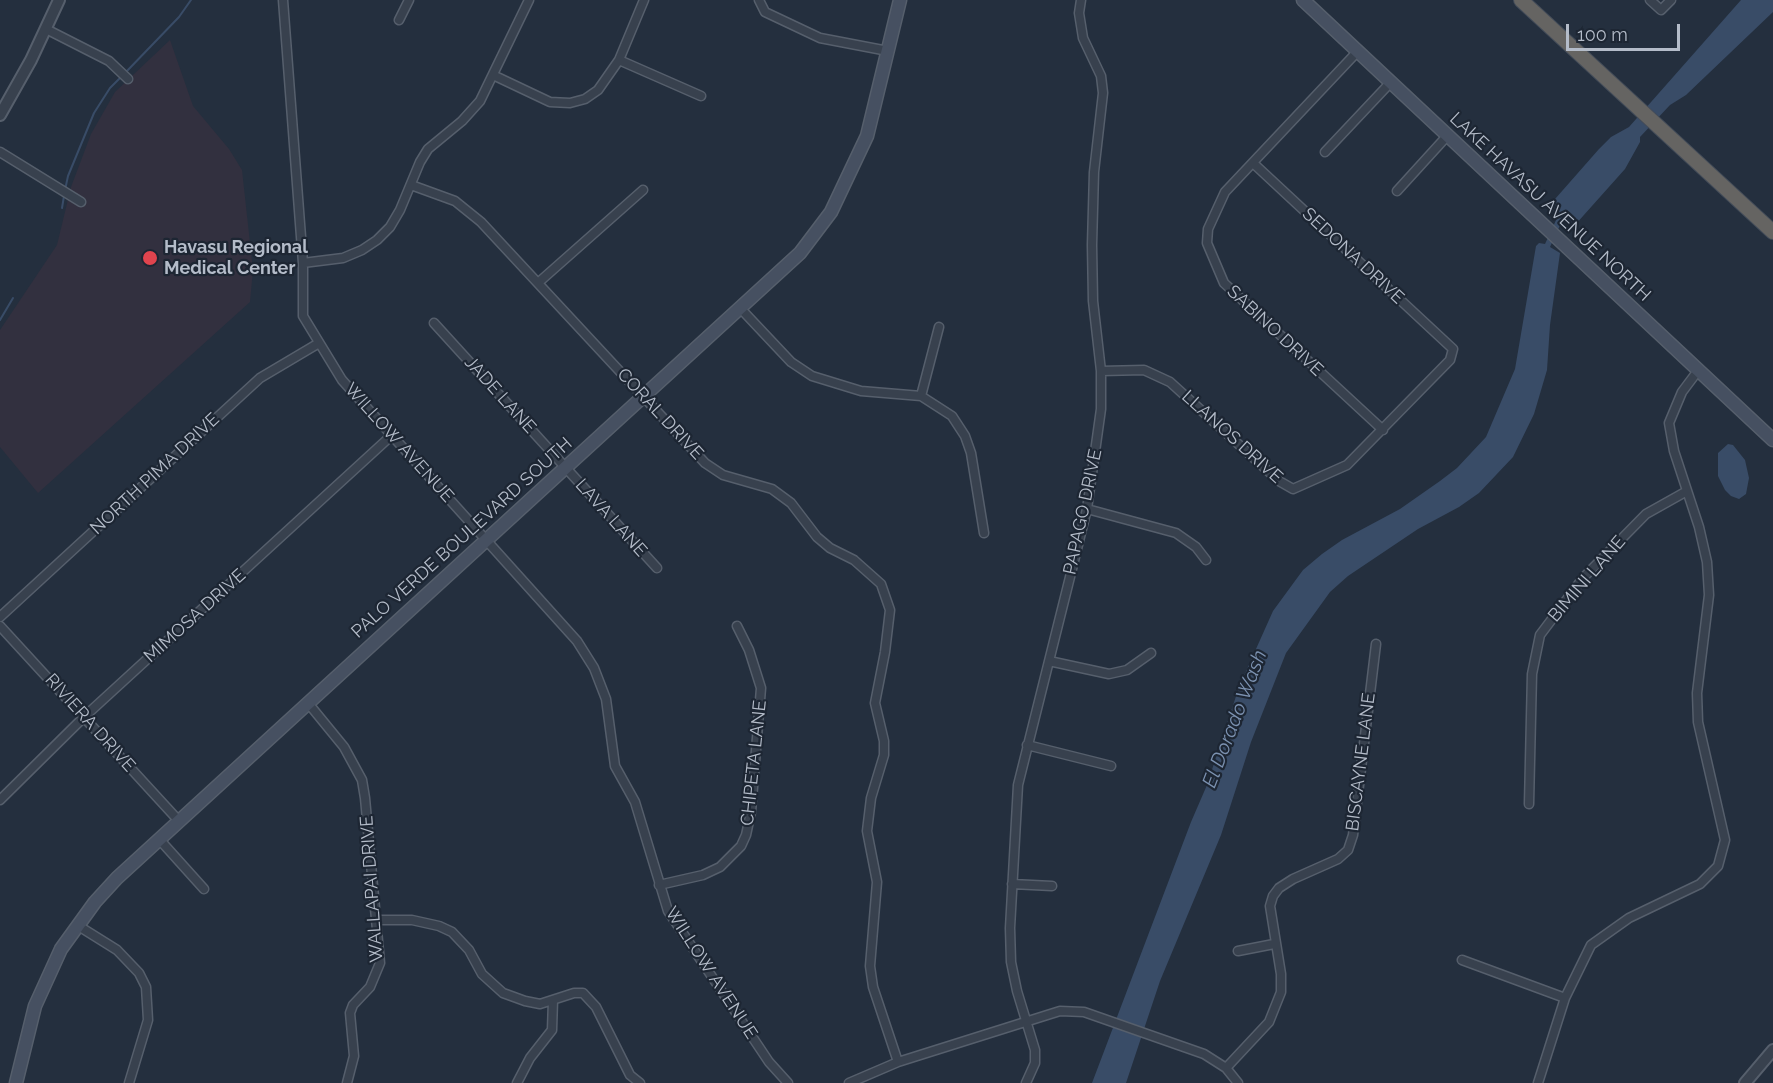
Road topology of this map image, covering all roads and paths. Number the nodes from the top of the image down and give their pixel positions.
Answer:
1 (59, 0) edge
2 (283, 0) edge
3 (409, 0) edge
4 (529, 0) edge
5 (644, 0) edge
6 (759, 0) edge
7 (900, 0) edge
8 (1081, 0) edge
9 (1303, 0) edge
10 (1521, 0) edge
11 (1650, 0) edge
12 (1671, 0) edge
13 (399, 20) dead end
14 (46, 29) junction
15 (888, 51) junction
16 (1358, 51) junction
17 (619, 60) junction
18 (494, 75) junction
19 (128, 79) dead end
20 (1391, 82) junction
21 (701, 96) dead end
22 (0, 115) edge
23 (1448, 135) junction
24 (0, 152) edge
25 (1325, 152) dead end
26 (1253, 162) junction
27 (411, 185) junction
28 (642, 190) dead end
29 (1397, 191) dead end
30 (81, 202) dead end
31 (1773, 232) edge
32 (303, 263) junction
33 (539, 282) junction
34 (741, 309) junction
35 (434, 323) dead end
36 (939, 327) dead end
37 (319, 343) junction
38 (1453, 349) joint
39 (1101, 371) junction
40 (1697, 372) junction
41 (921, 396) junction
42 (644, 397) junction
43 (1383, 430) junction
44 (392, 435) junction
45 (1773, 440) edge
46 (566, 467) junction
47 (1687, 491) junction
48 (1087, 509) junction
49 (984, 533) dead end
50 (486, 540) junction
51 (1206, 560) dead end
52 (657, 568) dead end
53 (0, 616) edge
54 (0, 626) edge
55 (737, 626) dead end
56 (1376, 644) dead end
57 (1151, 653) dead end
58 (1049, 661) junction
59 (308, 703) junction
60 (84, 717) junction
61 (1027, 745) junction
62 (1111, 766) dead end
63 (0, 800) edge
64 (1529, 804) dead end
65 (179, 821) junction
66 (159, 839) junction
67 (1012, 884) junction
68 (659, 885) junction
69 (1053, 886) dead end
70 (204, 889) dead end
71 (376, 921) junction
72 (77, 925) junction
73 (1274, 944) junction
74 (1238, 951) dead end
75 (1462, 960) dead end
76 (1565, 998) junction
77 (553, 1000) junction
78 (1026, 1021) junction
79 (1773, 1050) edge
80 (898, 1062) junction
81 (1226, 1068) junction
82 (16, 1083) edge
83 (129, 1083) edge
84 (347, 1083) edge
85 (517, 1083) edge
86 (640, 1083) edge
87 (788, 1083) edge
88 (849, 1083) edge
89 (1026, 1083) edge
90 (1238, 1083) edge
91 (1538, 1083) edge
92 (1744, 1083) edge

1 - 14 street
2 - 32 street, WILLOW AVENUE
3 - 13 street
4 - 18 street
5 - 17 street
6 - 15 street
7 - 15 main road, PALO VERDE BOULEVARD SOUTH
8 - 39 street, PAPAGO DRIVE
9 - 16 main road, LAKE HAVASU AVENUE NORTH
10 - 31 highway
11 - 12 street
14 - 19 street
14 - 22 street
15 - 34 main road, PALO VERDE BOULEVARD SOUTH
16 - 20 main road, LAKE HAVASU AVENUE NORTH
16 - 26 street, SABINO DRIVE
17 - 18 street
17 - 21 street
18 - 27 street
20 - 23 main road, LAKE HAVASU AVENUE NORTH
20 - 25 street
23 - 29 street
23 - 40 main road, LAKE HAVASU AVENUE NORTH
24 - 30 street
26 - 38 street, SEDONA DRIVE
26 - 43 street, SABINO DRIVE
27 - 32 street
27 - 33 street, CORAL DRIVE
28 - 33 street
32 - 37 street, WILLOW AVENUE
33 - 42 street, CORAL DRIVE
34 - 41 street
34 - 42 main road, PALO VERDE BOULEVARD SOUTH
35 - 46 street, JADE LANE
36 - 41 street
37 - 44 street, WILLOW AVENUE
37 - 53 street, NORTH PIMA DRIVE
38 - 43 street, LLANOS DRIVE
39 - 43 street, LLANOS DRIVE
39 - 48 street, PAPAGO DRIVE
40 - 45 main road, LAKE HAVASU AVENUE NORTH
40 - 47 street
41 - 49 street
42 - 46 main road, PALO VERDE BOULEVARD SOUTH
42 - 80 street, CORAL DRIVE
44 - 50 street, WILLOW AVENUE
44 - 60 street, MIMOSA DRIVE
46 - 50 main road, PALO VERDE BOULEVARD SOUTH
46 - 52 street, LAVA LANE
47 - 64 street, BIMINI LANE
47 - 76 street
48 - 51 street
48 - 58 street, PAPAGO DRIVE
50 - 59 main road, PALO VERDE BOULEVARD SOUTH
50 - 68 street, WILLOW AVENUE
54 - 60 street, RIVIERA DRIVE
55 - 68 street, CHIPETA LANE
56 - 73 street, BISCAYNE LANE
57 - 58 street
58 - 61 street, PAPAGO DRIVE
59 - 65 main road, PALO VERDE BOULEVARD SOUTH
59 - 71 street, WALLAPAI DRIVE
60 - 63 street, MIMOSA DRIVE
60 - 65 street, RIVIERA DRIVE
61 - 62 street
61 - 67 street, PAPAGO DRIVE
65 - 66 main road, PALO VERDE BOULEVARD SOUTH
66 - 70 street
66 - 72 main road, PALO VERDE BOULEVARD SOUTH
67 - 69 street
67 - 78 street, PAPAGO DRIVE
68 - 87 street, WILLOW AVENUE
71 - 77 street
71 - 84 street, WALLAPAI DRIVE
72 - 82 main road, PALO VERDE BOULEVARD SOUTH
72 - 83 street
73 - 74 street
73 - 81 street, BISCAYNE LANE
75 - 76 street
76 - 91 street
77 - 85 street
77 - 86 street
78 - 80 street
78 - 81 street
78 - 89 street, PAPAGO DRIVE
79 - 92 street
80 - 88 street
81 - 90 street

